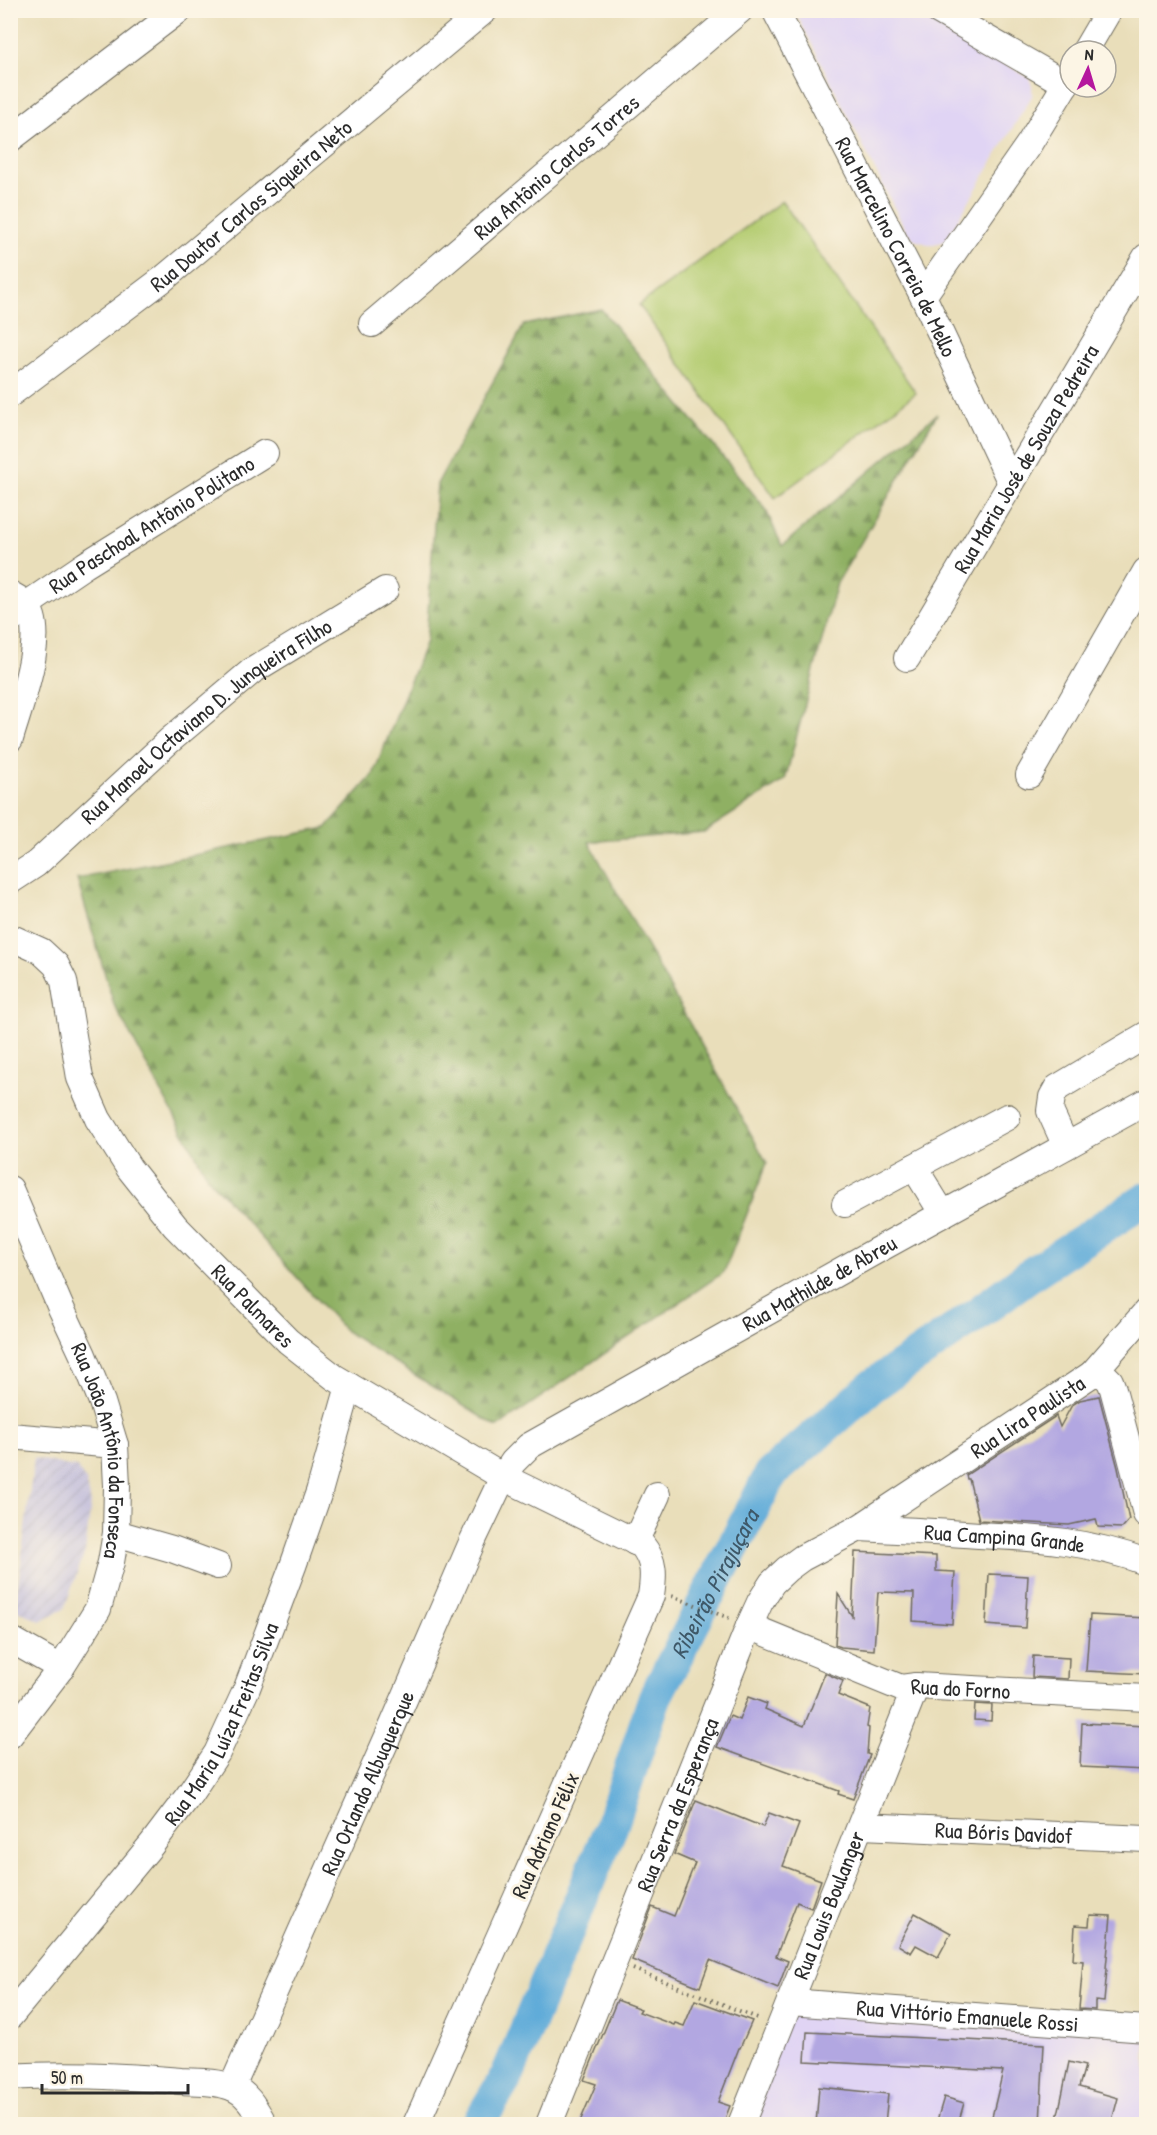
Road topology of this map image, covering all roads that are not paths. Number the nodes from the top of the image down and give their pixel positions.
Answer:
1 (180, 10) edge
2 (485, 10) edge
3 (740, 10) edge
4 (776, 10) edge
5 (937, 10) edge
6 (1109, 10) edge
7 (1092, 39) edge
8 (1058, 75) edge
9 (1058, 96) edge
10 (10, 138) edge
11 (1146, 257) edge
12 (923, 296) junction
13 (372, 324) dead end
14 (10, 394) edge
15 (265, 453) dead end
16 (1011, 483) junction
17 (1146, 571) edge
18 (385, 590) dead end
19 (16, 606) edge
20 (907, 658) dead end
21 (10, 739) edge
22 (1029, 775) dead end
23 (36, 864) junction
24 (10, 881) edge
25 (10, 900) edge
26 (10, 937) edge
27 (1146, 1035) edge
28 (1146, 1102) edge
29 (1007, 1117) dead end
30 (1066, 1146) junction
31 (914, 1167) junction
32 (10, 1189) edge
33 (845, 1204) dead end
34 (943, 1214) junction
35 (1146, 1312) edge
36 (1092, 1374) junction
37 (349, 1386) junction
38 (10, 1436) edge
39 (115, 1445) junction
40 (503, 1477) junction
41 (657, 1495) dead end
42 (1146, 1514) edge
43 (859, 1528) junction
44 (116, 1533) junction
45 (638, 1543) junction
46 (1146, 1562) edge
47 (218, 1566) dead end
48 (740, 1623) junction
49 (10, 1639) edge
50 (61, 1668) junction
51 (916, 1686) junction
52 (1146, 1698) edge
53 (10, 1735) edge
54 (862, 1826) junction
55 (1146, 1839) edge
56 (790, 2002) junction
57 (10, 2016) edge
58 (1146, 2029) edge
59 (10, 2078) edge
60 (232, 2087) junction
61 (264, 2124) edge
62 (416, 2124) edge
63 (549, 2124) edge
64 (741, 2124) edge

1 - 10 street
2 - 14 street, Rua Doutor Carlos Siqueira Neto
3 - 13 street, Rua Antônio Carlos Torres
4 - 12 street, Rua Marcelino Correia de Mello
5 - 8 street
6 - 7 street
9 - 12 street
11 - 16 street, Rua Maria José de Souza Pedreira
12 - 16 street, Rua Marcelino Correia de Mello
15 - 19 street, Rua Paschoal Antônio Politano
16 - 20 street, Rua Maria José de Souza Pedreira
17 - 22 street
18 - 23 street, Rua Manoel Octaviano D. Junqueira Filho
19 - 21 street
23 - 24 street, Rua Manoel Octaviano D. Junqueira Filho
23 - 25 street, Rua Manoel Octaviano D. Junqueira Filho
26 - 37 street, Rua Palmares
27 - 30 street
28 - 30 street, Rua Mathilde de Abreu
29 - 31 street
30 - 34 street, Rua Mathilde de Abreu
31 - 33 street
31 - 34 street
32 - 39 street, Rua João Antônio da Fonseca
34 - 40 street, Rua Mathilde de Abreu
35 - 36 street
36 - 42 street, Rua Lira Paulista
36 - 43 street, Rua Lira Paulista
37 - 40 street, Rua Palmares
37 - 57 street, Rua Maria Luíza Freitas Silva
38 - 39 street
39 - 44 street, Rua João Antônio da Fonseca
40 - 45 street, Rua Palmares
40 - 60 street, Rua Orlando Albuquerque
41 - 45 street
43 - 46 street, Rua Campina Grande
43 - 48 street, Rua Serra da Esperança
44 - 47 street
44 - 50 street, Rua João Antônio da Fonseca
45 - 62 street, Rua Adriano Félix
48 - 51 street, Rua do Forno
48 - 63 street, Rua Serra da Esperança
49 - 50 street
50 - 53 street, Rua João Antônio da Fonseca
51 - 52 street, Rua do Forno
51 - 54 street, Rua Louis Boulanger
54 - 55 street, Rua Bóris Davidof
54 - 56 street, Rua Louis Boulanger
56 - 58 street, Rua Vittório Emanuele Rossi
56 - 64 street, Rua Louis Boulanger
59 - 60 street
60 - 61 street

